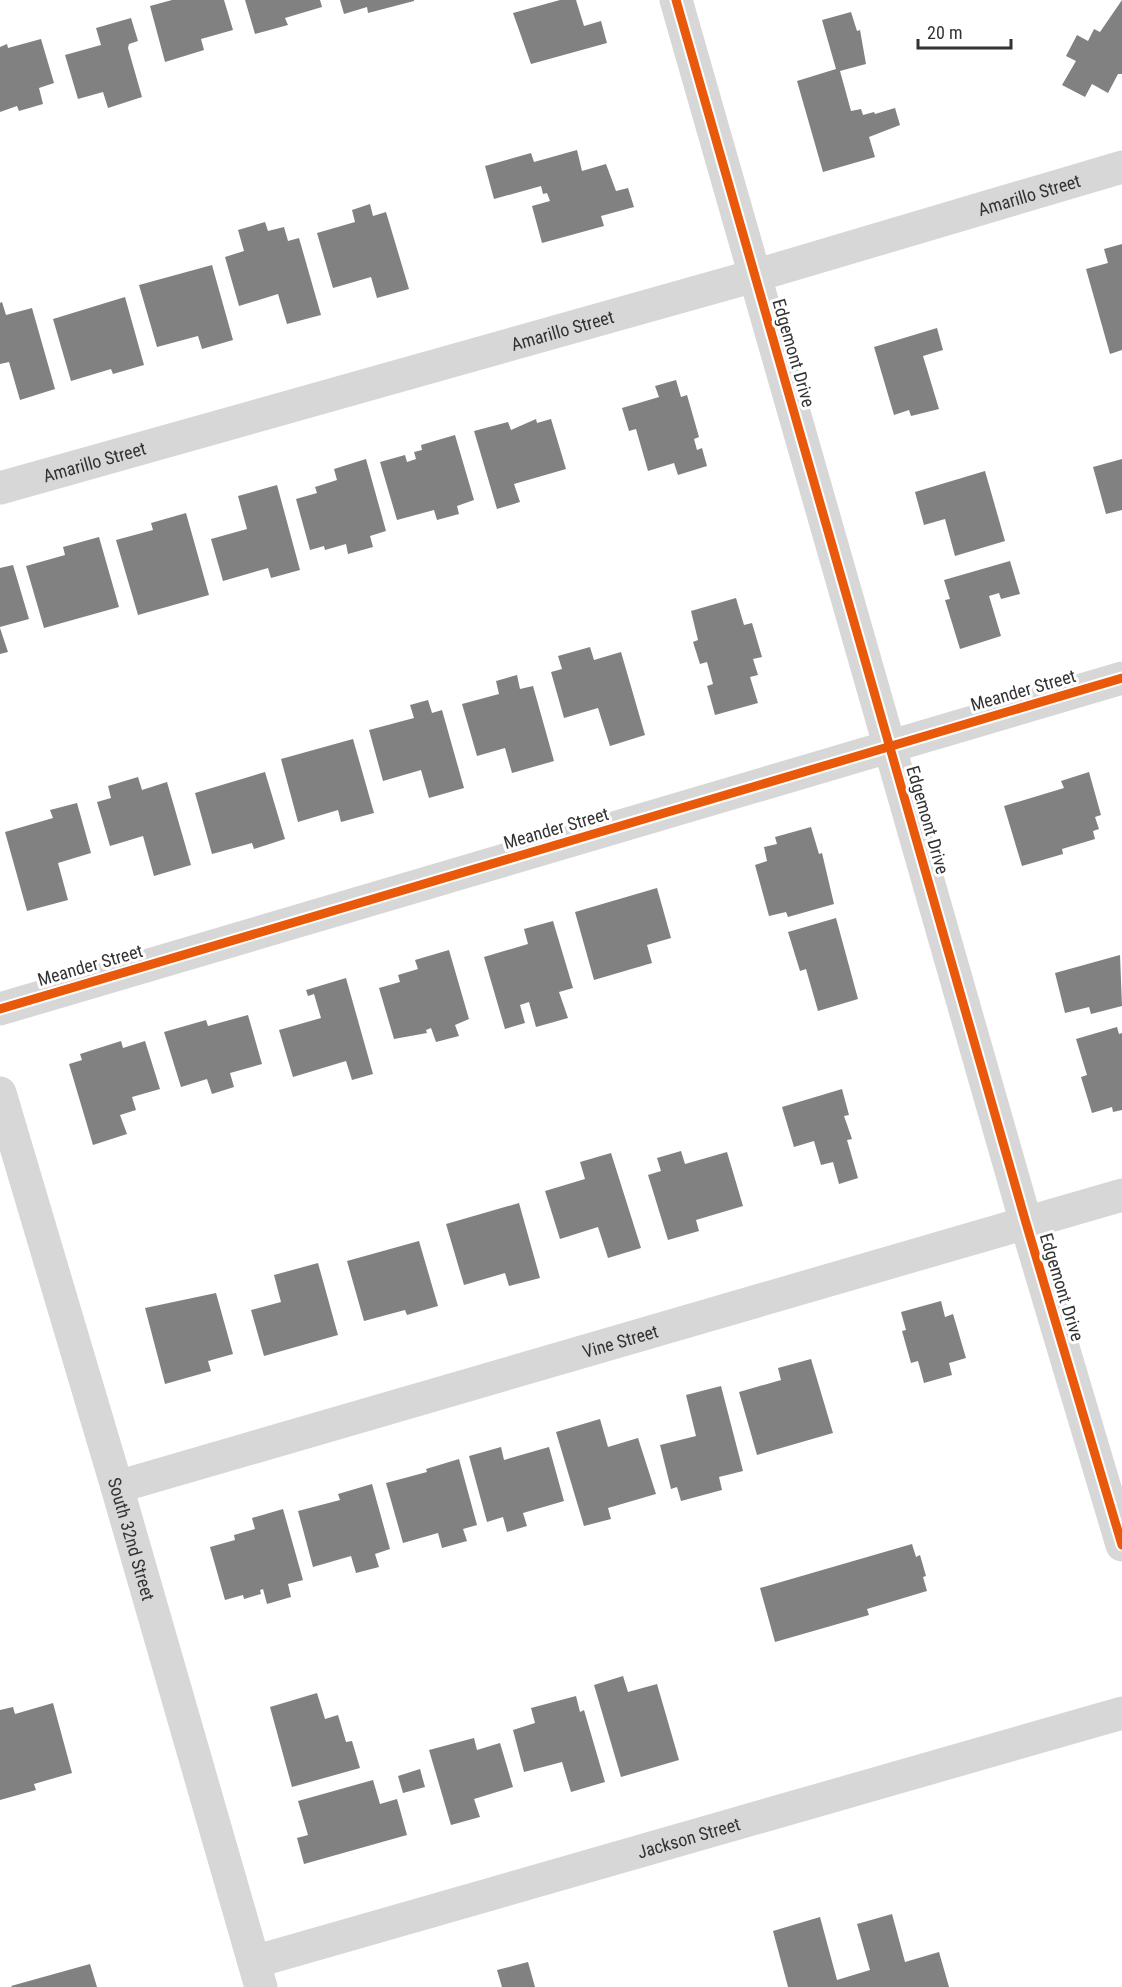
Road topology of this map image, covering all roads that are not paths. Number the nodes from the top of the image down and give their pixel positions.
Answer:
1 (676, 0) edge
2 (1122, 167) edge
3 (754, 276) junction
4 (0, 488) edge
5 (1122, 678) edge
6 (890, 747) junction
7 (0, 1009) edge
8 (0, 1093) edge
9 (1122, 1196) edge
10 (1026, 1223) junction
11 (117, 1487) junction
12 (1122, 1545) edge
13 (1122, 1713) edge
14 (258, 1974) edge

1 - 3 street, Edgemont Drive
2 - 3 street, Amarillo Street
3 - 4 street, Amarillo Street
3 - 6 street, Edgemont Drive
5 - 6 street, Meander Street
6 - 7 street, Meander Street
6 - 10 street, Edgemont Drive
8 - 11 street, South 32nd Street
9 - 10 street, Vine Street
10 - 11 street, Vine Street
10 - 12 street, Edgemont Drive
11 - 14 street, South 32nd Street
13 - 14 street, Jackson Street

